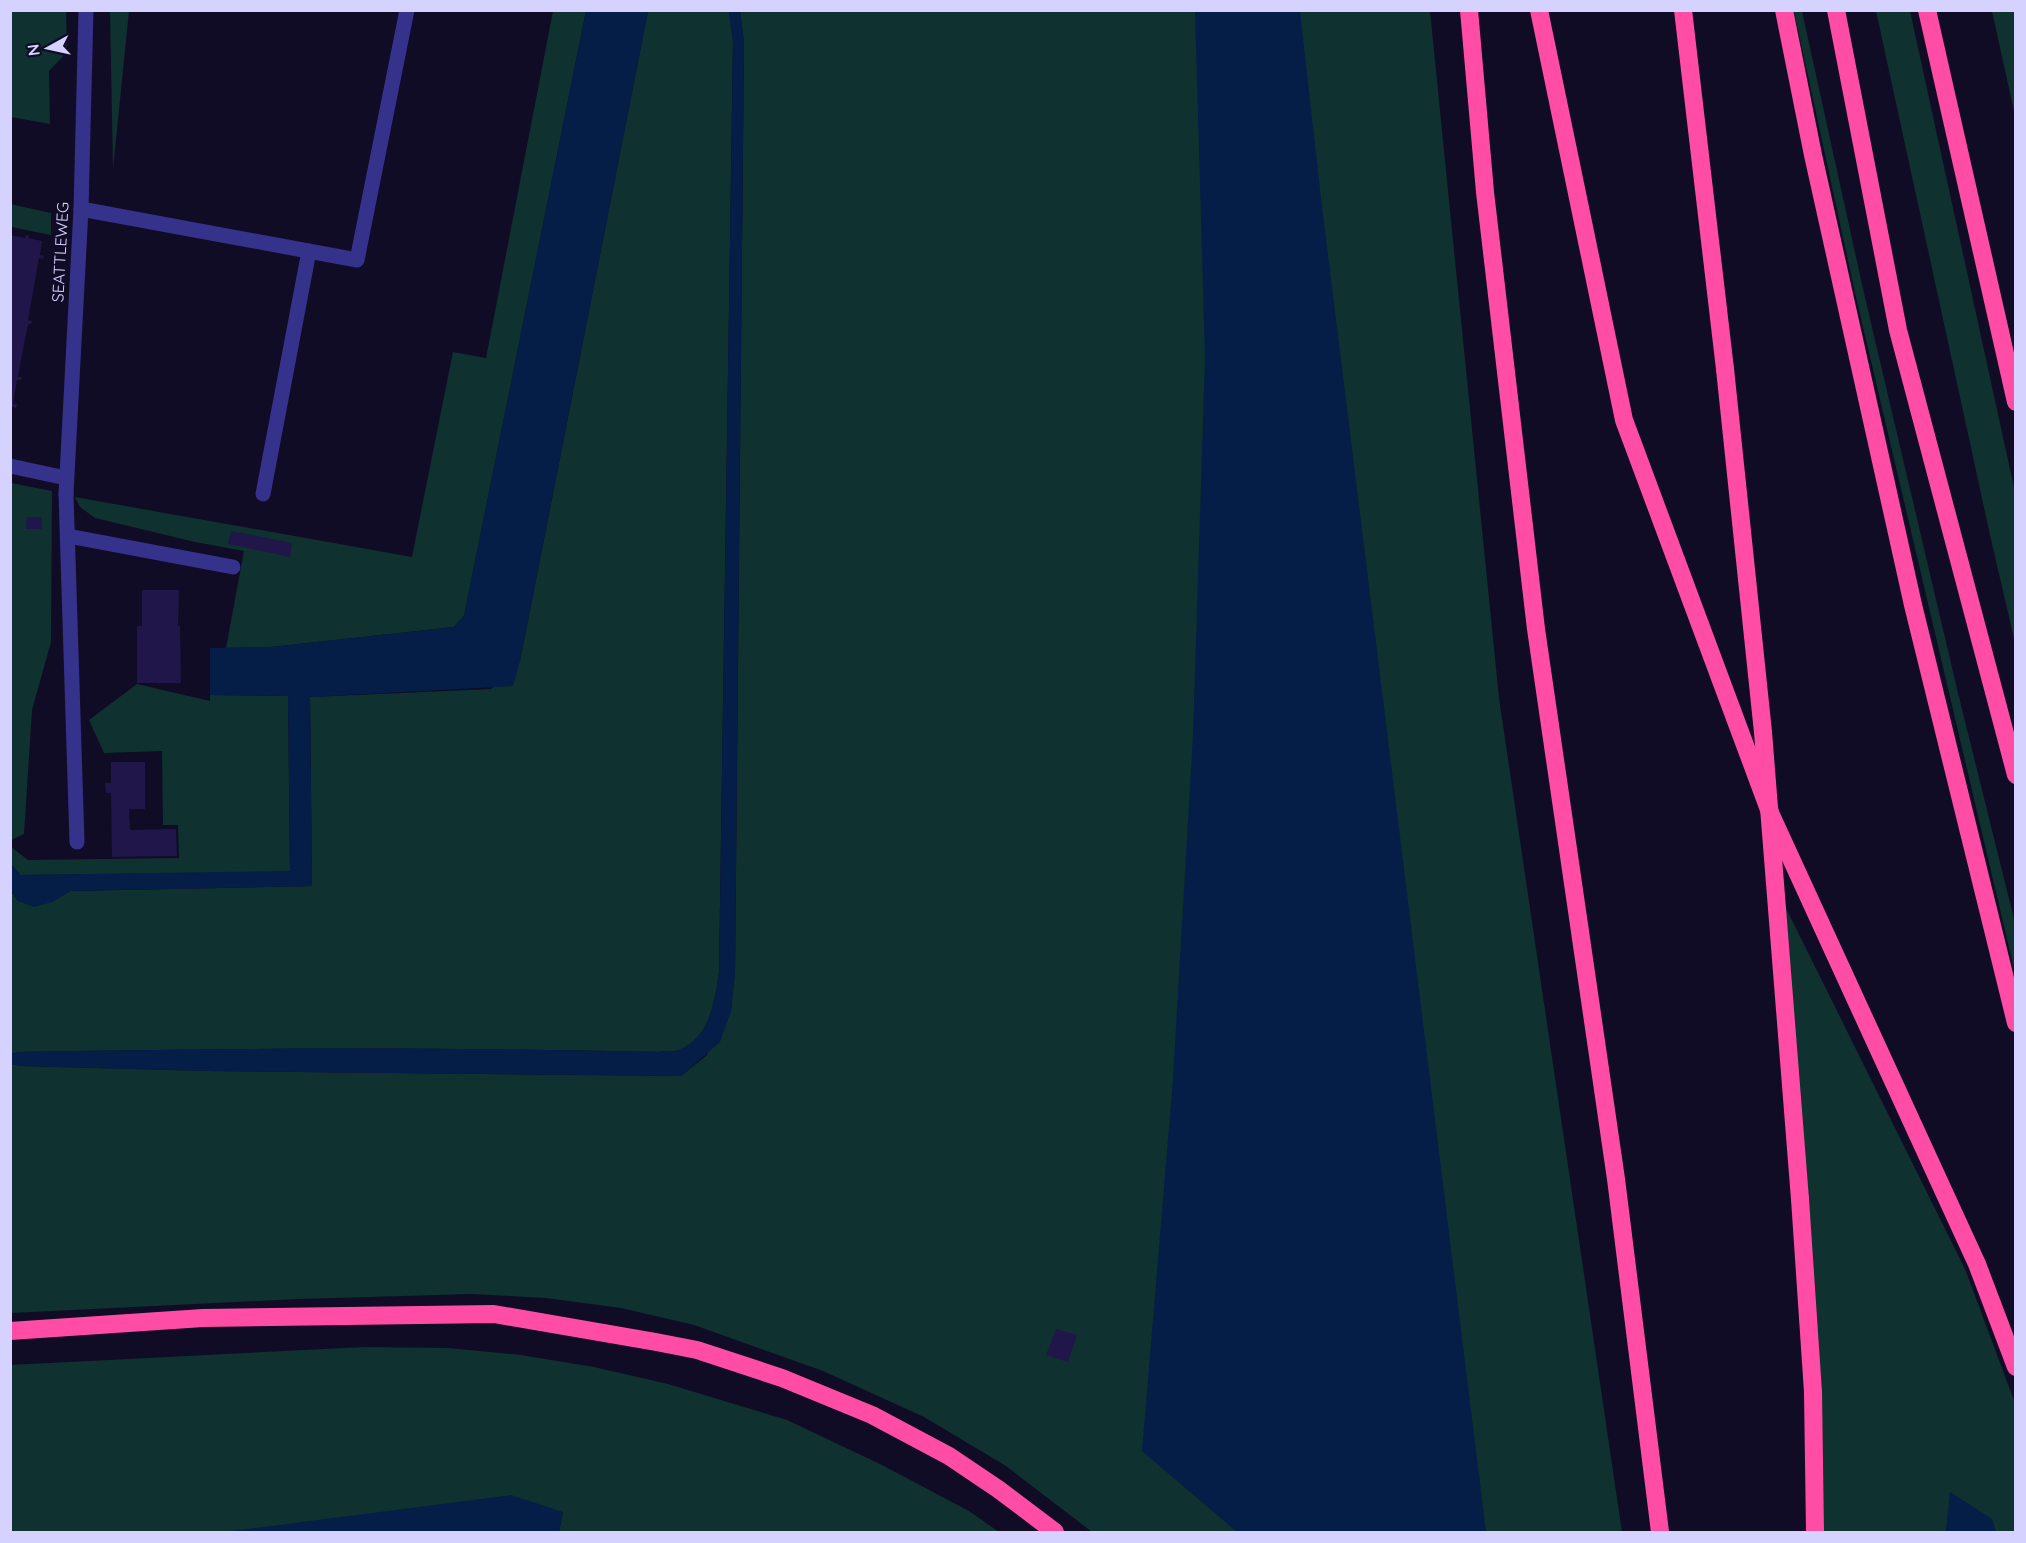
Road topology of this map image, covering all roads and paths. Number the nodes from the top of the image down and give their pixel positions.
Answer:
1 (86, 10) edge
2 (407, 10) edge
3 (1469, 10) edge
4 (1539, 10) edge
5 (1683, 10) edge
6 (1784, 10) edge
7 (1836, 10) edge
8 (1927, 10) edge
9 (81, 208) junction
10 (309, 251) junction
11 (2016, 402) edge
12 (10, 466) edge
13 (66, 478) junction
14 (263, 494) dead end
15 (68, 536) junction
16 (233, 567) dead end
17 (2016, 775) edge
18 (77, 842) dead end
19 (2016, 1023) edge
20 (10, 1331) edge
21 (2016, 1367) edge
22 (1055, 1533) edge
23 (1660, 1533) edge
24 (1815, 1533) edge

1 - 9 street, SEATTLEWEG
2 - 10 street
3 - 23 highway
4 - 21 highway
5 - 24 highway, bridge
6 - 19 highway
7 - 17 highway
8 - 11 highway
9 - 10 street
9 - 13 street, SEATTLEWEG
10 - 14 street
12 - 13 street
13 - 15 street, SEATTLEWEG
15 - 16 street
15 - 18 street, SEATTLEWEG
20 - 22 highway

